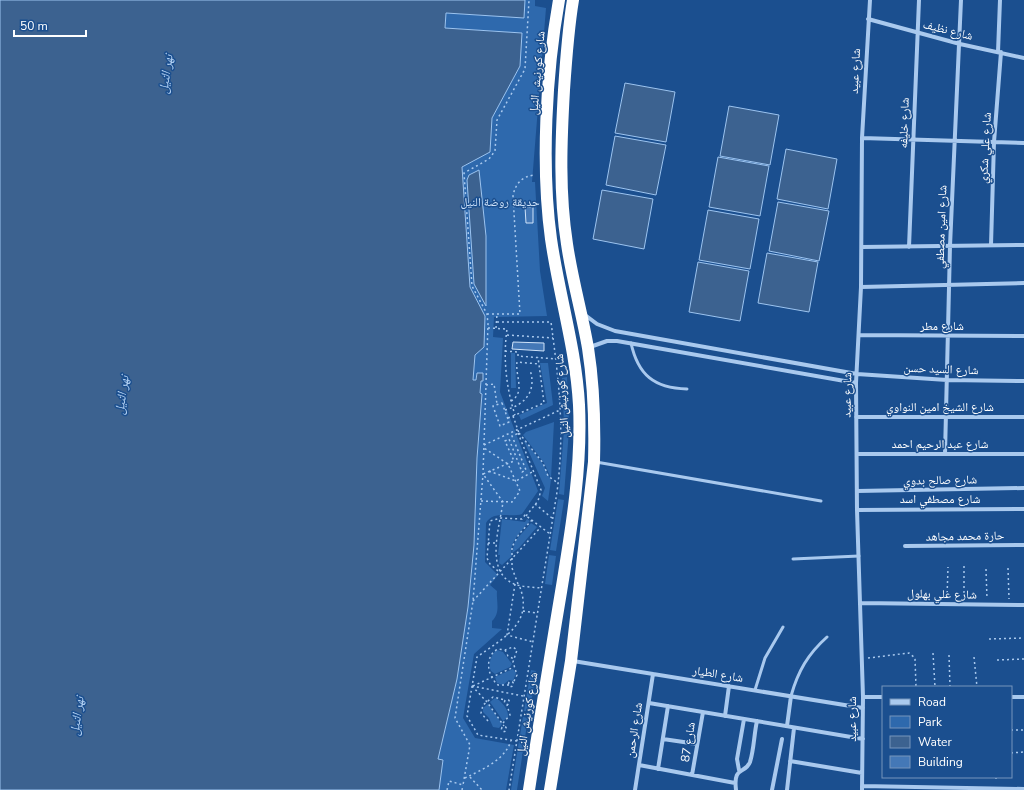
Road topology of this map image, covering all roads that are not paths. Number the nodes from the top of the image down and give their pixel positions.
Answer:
1 (559, 0) edge
2 (573, 0) edge
3 (870, 0) edge
4 (919, 0) edge
5 (961, 0) edge
6 (1000, 0) edge
7 (868, 18) junction
8 (917, 32) junction
9 (960, 44) junction
10 (999, 52) junction
11 (1024, 58) edge
12 (862, 138) junction
13 (913, 139) junction
14 (954, 141) junction
15 (994, 142) junction
16 (1024, 143) edge
17 (991, 245) junction
18 (1024, 245) edge
19 (950, 246) junction
20 (862, 247) junction
21 (909, 247) junction
22 (1024, 282) edge
23 (949, 284) junction
24 (861, 287) junction
25 (581, 312) junction
26 (859, 335) junction
27 (948, 336) junction
28 (1024, 336) edge
29 (631, 343) junction
30 (588, 348) junction
31 (857, 374) junction
32 (947, 380) junction
33 (1024, 381) edge
34 (856, 383) junction
35 (687, 389) dead end
36 (856, 417) junction
37 (945, 417) junction
38 (1024, 418) edge
39 (857, 454) junction
40 (945, 454) junction
41 (1024, 454) edge
42 (594, 462) junction
43 (1024, 488) edge
44 (857, 491) junction
45 (821, 501) dead end
46 (1024, 509) edge
47 (857, 510) junction
48 (1024, 545) edge
49 (905, 546) dead end
50 (859, 556) junction
51 (793, 559) dead end
52 (860, 603) junction
53 (1024, 605) edge
54 (783, 627) dead end
55 (827, 637) dead end
56 (571, 661) junction
57 (653, 674) junction
58 (729, 686) junction
59 (755, 690) junction
60 (791, 696) junction
61 (882, 697) edge
62 (1012, 697) edge
63 (1024, 697) edge
64 (863, 698) junction
65 (649, 703) junction
66 (668, 706) junction
67 (863, 708) junction
68 (703, 712) junction
69 (725, 716) junction
70 (744, 719) junction
71 (757, 721) junction
72 (787, 726) junction
73 (794, 728) junction
74 (663, 739) junction
75 (782, 739) dead end
76 (862, 740) junction
77 (697, 744) junction
78 (790, 761) junction
79 (639, 765) junction
80 (658, 769) junction
81 (739, 770) junction
82 (862, 773) junction
83 (692, 775) junction
84 (735, 783) junction
85 (862, 788) edge
86 (1024, 789) edge
87 (529, 790) edge
88 (550, 790) edge
89 (635, 790) edge
90 (736, 790) edge
91 (772, 790) edge
92 (787, 790) edge

1 - 87 highway, شارع كورنيش النيل
2 - 25 highway
3 - 7 street, شارع عبيد
4 - 8 street, شارع خليفه
5 - 9 street, شارع امين مصطفي
6 - 10 street, شارع علي شكري
7 - 8 street, شارع نظيف
7 - 12 street, شارع عبيد
8 - 9 street, شارع نظيف
8 - 13 street, شارع خليفه
9 - 10 street, شارع نظيف
9 - 14 street, شارع امين مصطفي
10 - 11 street, شارع نظيف
10 - 15 street, شارع علي شكري
12 - 13 street
12 - 20 street, شارع عبيد
13 - 14 street
13 - 21 street, شارع خليفه
14 - 15 street
14 - 19 street, شارع امين مصطفي
15 - 16 street
15 - 17 street, شارع علي شكري
17 - 18 street
17 - 19 street
19 - 21 street
19 - 23 street, شارع امين مصطفي
20 - 21 street
20 - 24 street, شارع عبيد
22 - 23 street
23 - 24 street
23 - 27 street, شارع امين مصطفي
24 - 26 street, شارع عبيد
25 - 30 highway
25 - 31 street, شارع السيد حسن
26 - 27 street, شارع مطر
26 - 31 street, شارع عبيد
27 - 28 street, شارع مطر
27 - 32 street, شارع امين مصطفي
29 - 30 street
29 - 34 street
29 - 35 lane
30 - 42 highway
31 - 32 street, شارع السيد حسن
31 - 34 street, شارع عبيد
32 - 33 street, شارع السيد حسن
32 - 37 street, شارع امين مصطفي
34 - 36 street, شارع عبيد
36 - 37 street, شارع الشيخ امين النواوي
36 - 39 street, شارع عبيد
37 - 38 street, شارع الشيخ امين النواوي
37 - 40 street, شارع امين مصطفي
39 - 40 street, شارع عبد الرحيم احمد
39 - 44 street, شارع عبيد
40 - 41 street, شارع عبد الرحيم احمد
42 - 45 lane
42 - 56 highway
43 - 44 street, شارع صالح بدوي
44 - 47 street, شارع عبيد
46 - 47 street, شارع مصطفي اسد
47 - 50 street, شارع عبيد
48 - 49 street, حارة محمد مجاهد
50 - 51 lane
50 - 52 street, شارع عبيد
52 - 53 street, شارع علي بهلول
52 - 64 street, شارع عبيد
54 - 59 lane
55 - 60 lane
56 - 57 street, شارع الطيار
56 - 88 highway
57 - 58 street, شارع الطيار
57 - 65 street, شارع الرحمن
58 - 59 street, شارع الطيار
58 - 69 street
59 - 60 street, شارع الطيار
60 - 67 street, شارع الطيار
60 - 72 street
61 - 64 street
62 - 63 street
64 - 67 street, شارع عبيد
65 - 66 street
65 - 79 street, شارع الرحمن
66 - 68 street
66 - 74 street
67 - 76 street, شارع عبيد
68 - 69 street
68 - 77 street, شارع 87
69 - 70 street
70 - 71 street
70 - 81 street
71 - 72 street
71 - 81 street
72 - 73 street
73 - 76 street
73 - 78 street
74 - 77 street
74 - 80 street
75 - 91 street
76 - 82 street, شارع عبيد
77 - 83 street, شارع 87
78 - 82 street
78 - 92 street
79 - 80 street
79 - 89 street, شارع الرحمن
80 - 83 street
81 - 84 street
82 - 85 street, شارع عبيد
83 - 84 street
84 - 90 street
85 - 86 street

